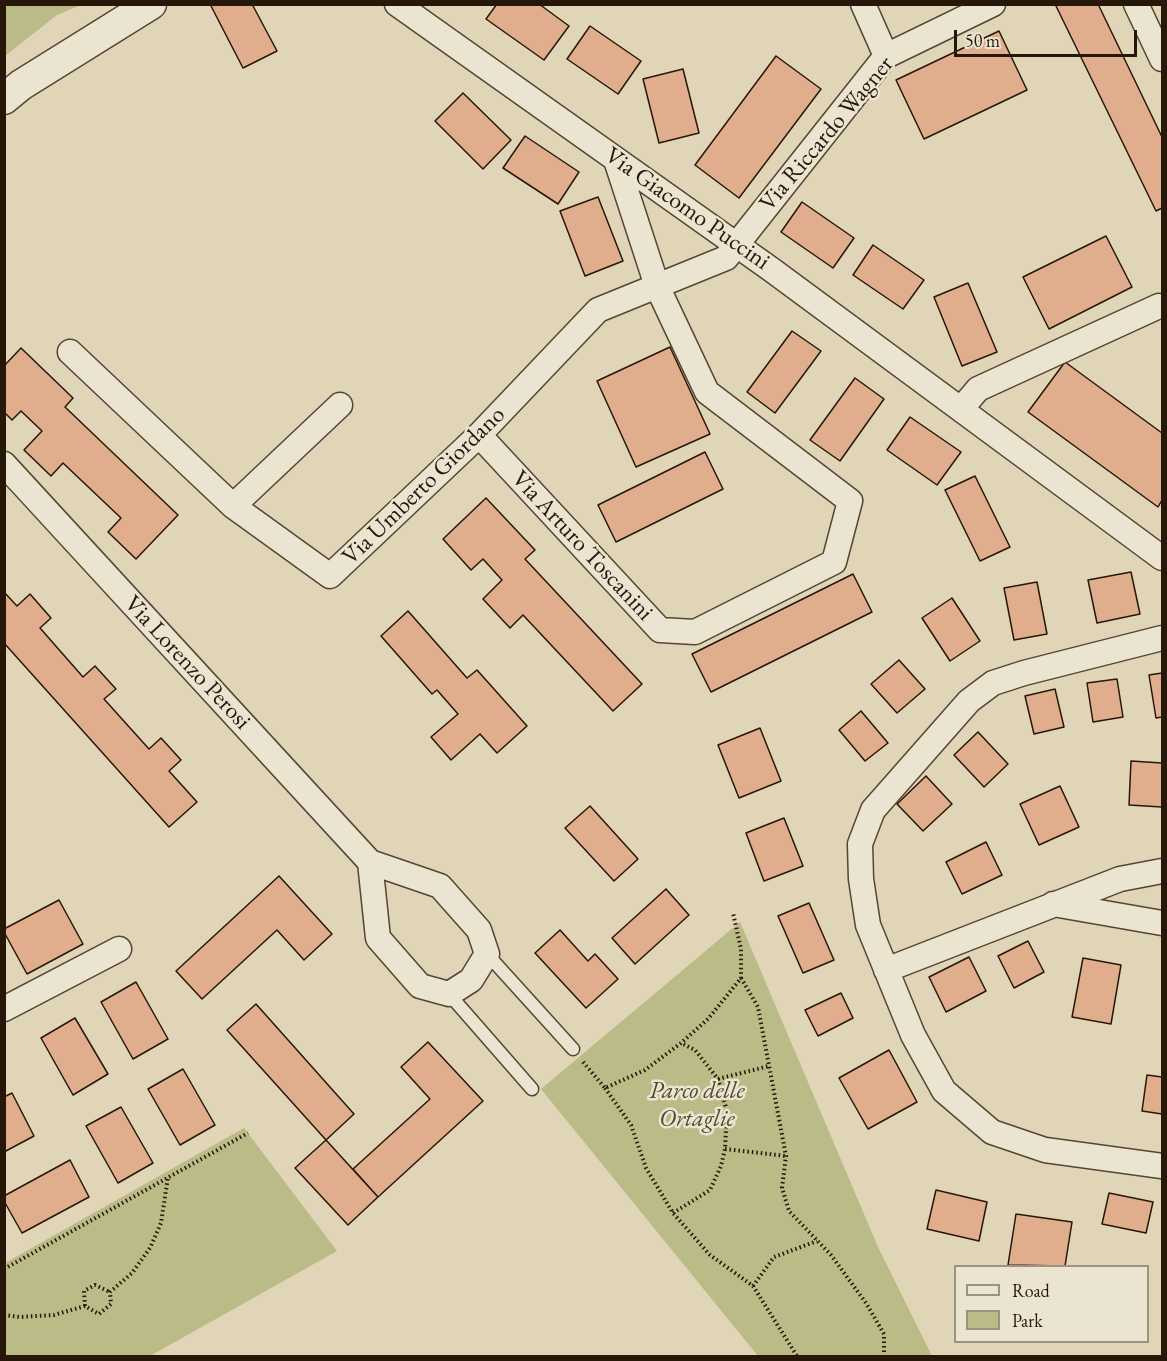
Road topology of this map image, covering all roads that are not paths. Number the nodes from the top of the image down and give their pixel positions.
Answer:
1 (151, 4) edge
2 (863, 4) edge
3 (993, 4) edge
4 (1136, 4) edge
5 (405, 7) edge
6 (886, 56) junction
7 (1162, 59) edge
8 (4, 99) edge
9 (616, 160) junction
10 (736, 245) junction
11 (657, 285) junction
12 (1159, 306) dead end
13 (70, 352) dead end
14 (340, 405) dead end
15 (961, 409) junction
16 (479, 435) junction
17 (4, 464) edge
18 (233, 506) junction
19 (1162, 558) edge
20 (1162, 638) edge
21 (370, 862) junction
22 (1162, 871) edge
23 (1052, 904) junction
24 (1162, 923) edge
25 (119, 949) dead end
26 (487, 954) junction
27 (886, 970) junction
28 (449, 994) junction
29 (4, 1009) edge
30 (573, 1049) road end
31 (532, 1089) dead end
32 (1162, 1166) edge

1 - 8 street
2 - 6 street
3 - 6 street, Via Riccardo Wagner
4 - 7 street
5 - 9 street, Via Giacomo Puccini
6 - 10 street, Via Riccardo Wagner
9 - 10 street, Via Giacomo Puccini
9 - 11 street, Via Arturo Toscanini
10 - 11 street, Via Umberto Giordano
10 - 15 street, Via Giacomo Puccini
11 - 16 street, Via Umberto Giordano
11 - 16 street, Via Arturo Toscanini
12 - 15 street
13 - 18 street, Via Umberto Giordano
14 - 18 street
15 - 19 street, Via Giacomo Puccini
16 - 18 street, Via Umberto Giordano
17 - 21 street, Via Lorenzo Perosi
20 - 27 street
21 - 26 street, Via Lorenzo Perosi
21 - 28 street
22 - 23 street
23 - 24 street
23 - 27 street
25 - 29 street
26 - 28 street
26 - 30 lane
27 - 32 street
28 - 31 lane

